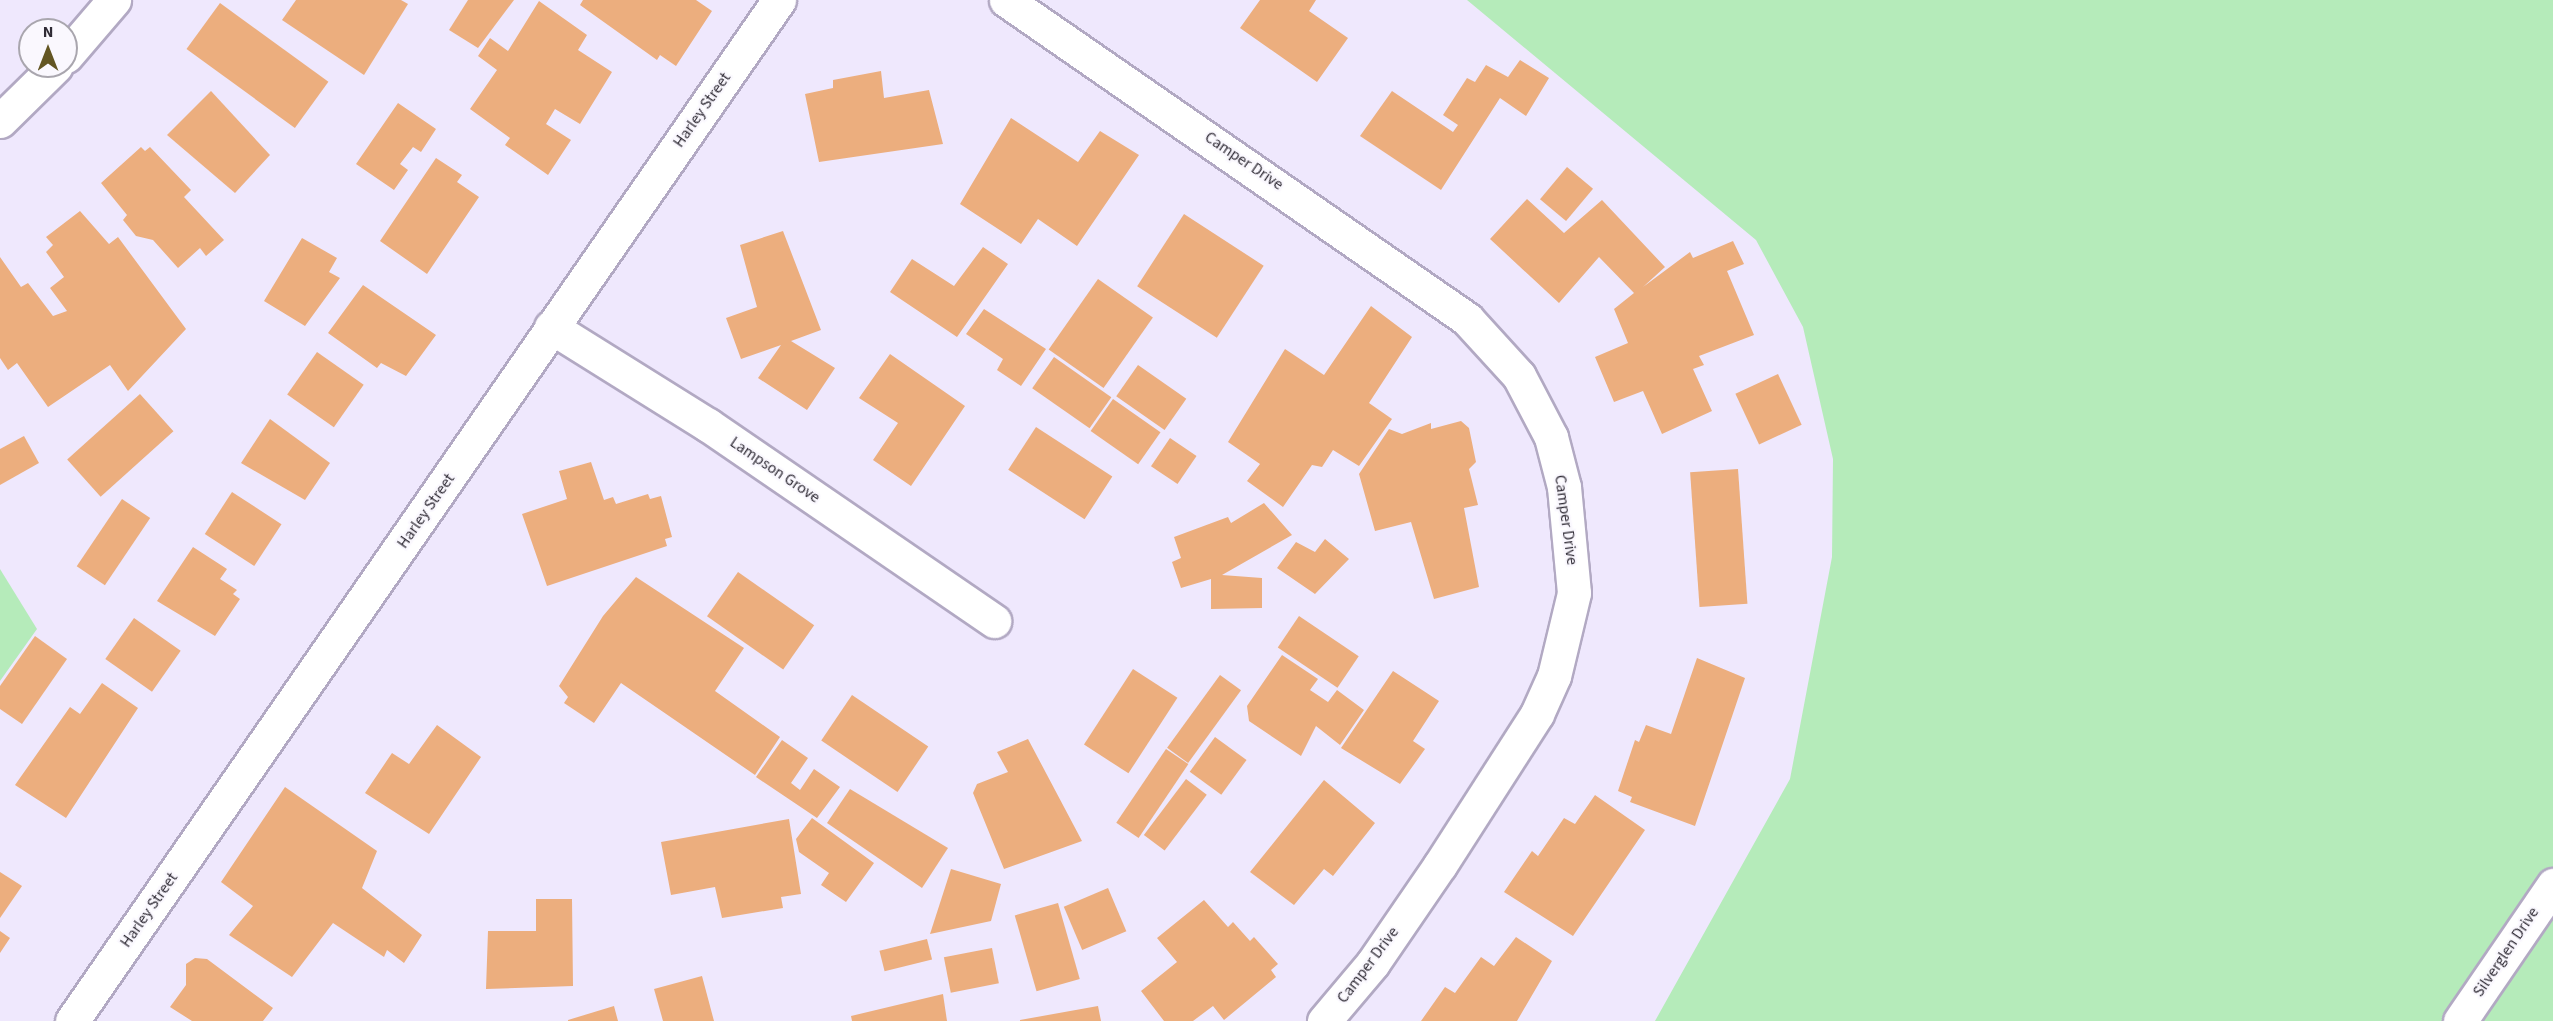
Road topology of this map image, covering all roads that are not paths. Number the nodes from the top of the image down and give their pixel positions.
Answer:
1 (114, 0) edge
2 (779, 0) edge
3 (1006, 0) edge
4 (78, 42) edge
5 (44, 78) edge
6 (0, 122) edge
7 (551, 327) junction
8 (994, 621) dead end
9 (2553, 885) edge
10 (72, 1021) edge
11 (1324, 1021) edge
12 (2460, 1021) edge

1 - 4 street
2 - 7 street, Harley Street
3 - 11 street, Camper Drive
5 - 6 street
7 - 8 street, Lampson Grove
7 - 10 street, Harley Street
9 - 12 street, Silverglen Drive

